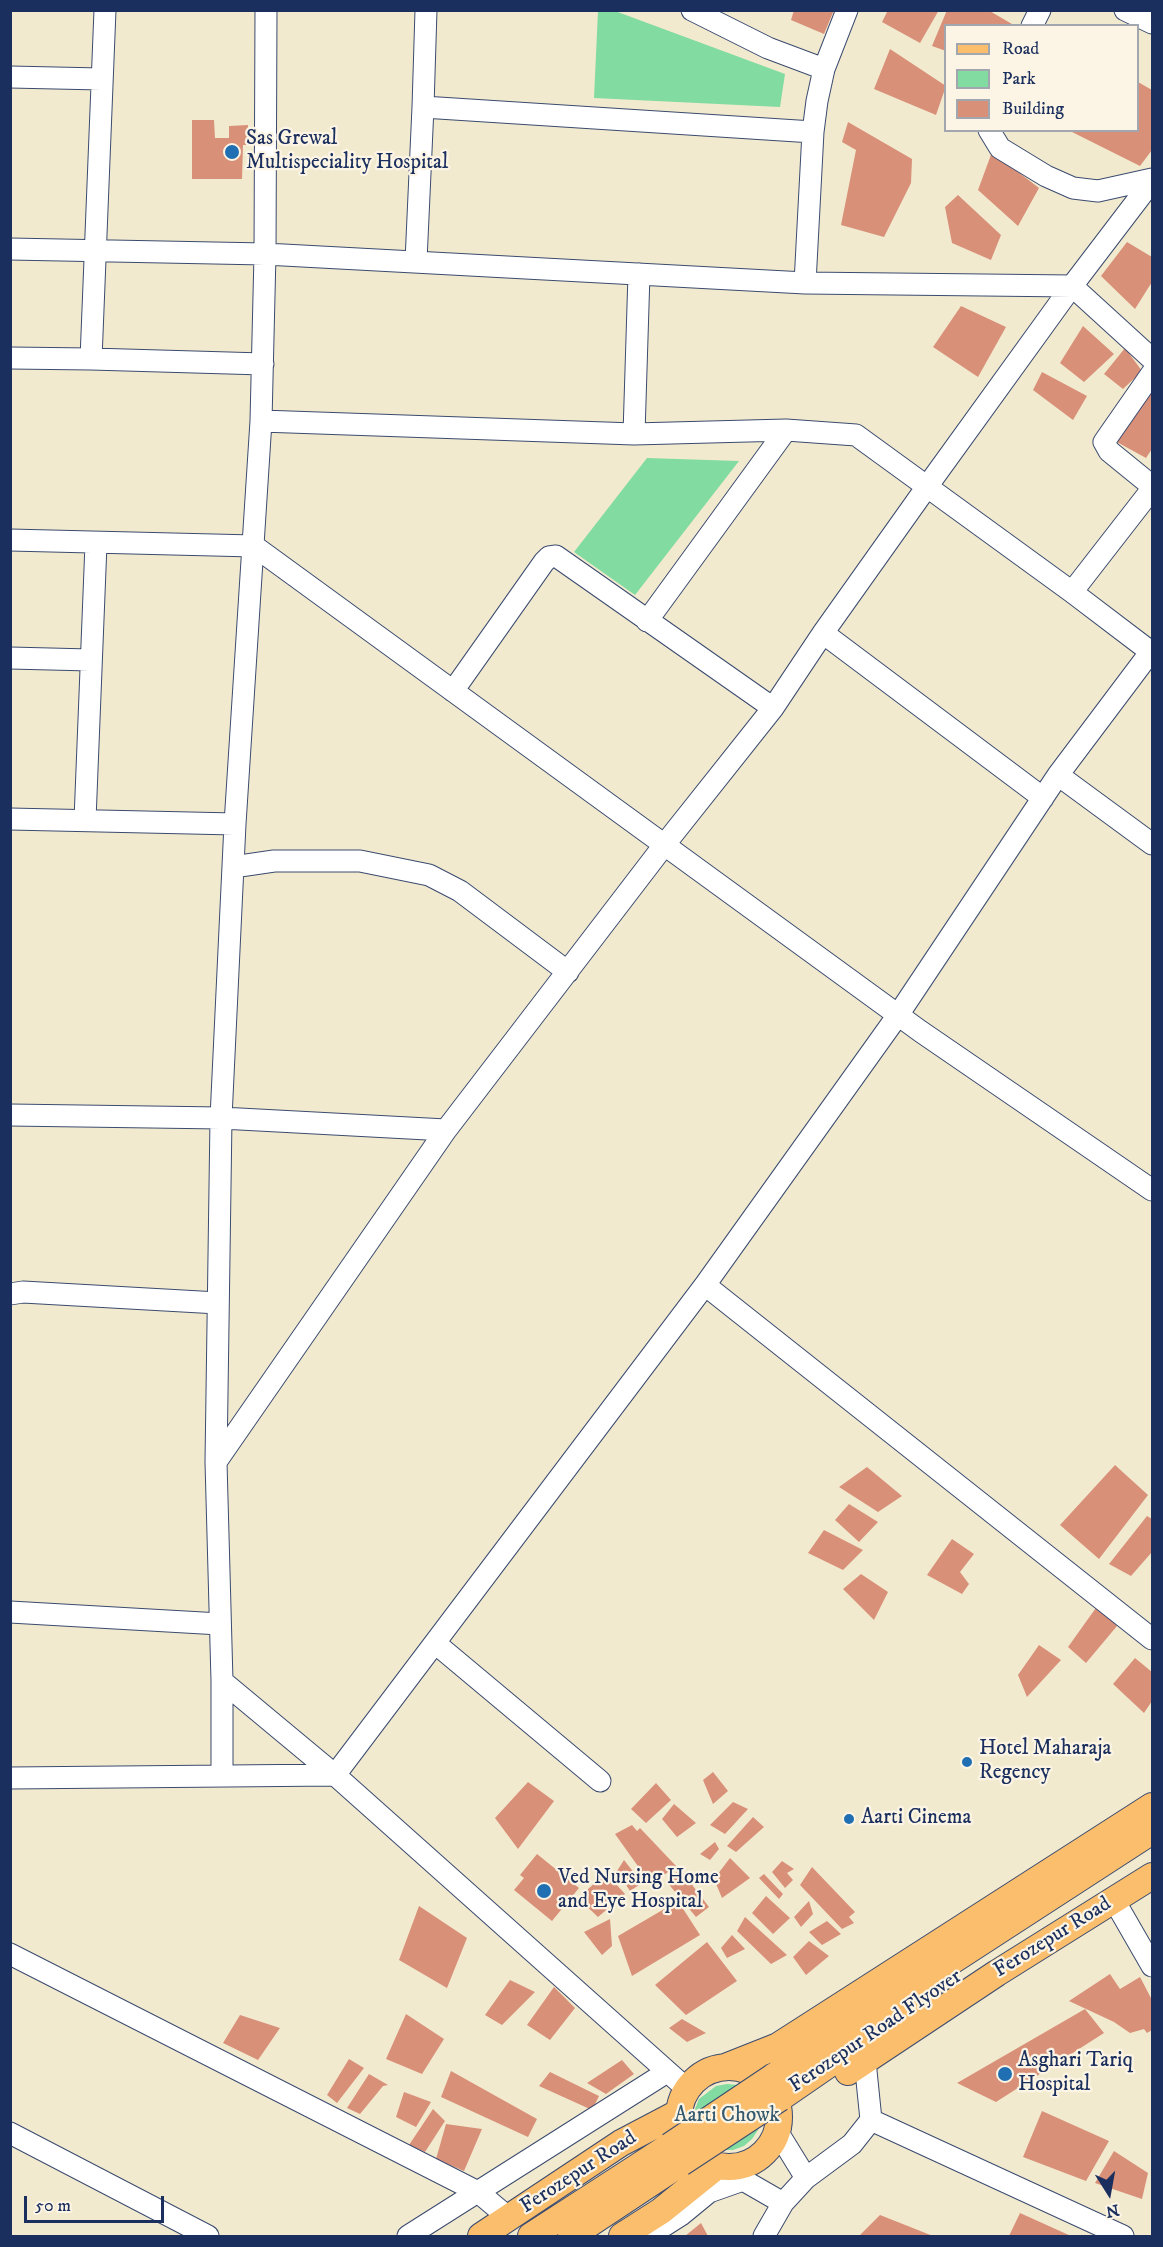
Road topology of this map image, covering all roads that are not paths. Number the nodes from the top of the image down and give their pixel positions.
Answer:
1 (105, 10) edge
2 (266, 10) edge
3 (426, 10) edge
4 (692, 10) edge
5 (847, 10) edge
6 (1040, 10) edge
7 (1033, 24) edge
8 (824, 69) junction
9 (10, 77) edge
10 (101, 80) junction
11 (423, 107) junction
12 (813, 132) junction
13 (990, 132) edge
14 (1152, 180) edge
15 (10, 249) edge
16 (95, 251) junction
17 (265, 255) junction
18 (416, 261) junction
19 (639, 273) junction
20 (805, 283) junction
21 (1072, 286) junction
22 (10, 358) edge
23 (91, 359) junction
24 (1152, 359) edge
25 (263, 364) junction
26 (1152, 373) edge
27 (261, 421) junction
28 (786, 430) junction
29 (634, 434) junction
30 (1152, 487) edge
31 (926, 488) junction
32 (10, 540) edge
33 (96, 544) junction
34 (254, 546) junction
35 (1072, 592) junction
36 (647, 621) junction
37 (822, 633) junction
38 (1152, 651) edge
39 (10, 658) edge
40 (90, 660) junction
41 (453, 691) junction
42 (773, 708) junction
43 (1058, 775) junction
44 (1043, 798) junction
45 (10, 819) edge
46 (85, 820) junction
47 (235, 824) junction
48 (665, 844) junction
49 (1152, 844) edge
50 (233, 867) junction
51 (568, 972) junction
52 (898, 1015) junction
53 (10, 1115) edge
54 (222, 1118) junction
55 (446, 1131) junction
56 (1152, 1190) edge
57 (705, 1286) junction
58 (10, 1294) edge
59 (218, 1303) junction
60 (216, 1462) junction
61 (10, 1612) edge
62 (220, 1624) junction
63 (1152, 1639) edge
64 (435, 1643) junction
65 (222, 1682) junction
66 (335, 1775) junction
67 (222, 1776) junction
68 (10, 1778) edge
69 (600, 1781) dead end
70 (1152, 1806) edge
71 (1152, 1831) edge
72 (1152, 1852) edge
73 (1152, 1876) edge
74 (1114, 1900) junction
75 (10, 1954) edge
76 (1152, 1966) edge
77 (865, 2061) junction
78 (725, 2067) junction
79 (668, 2072) junction
80 (687, 2089) junction
81 (678, 2113) junction
82 (871, 2121) junction
83 (778, 2123) junction
84 (10, 2133) edge
85 (670, 2146) joint
86 (731, 2171) junction
87 (806, 2178) junction
88 (478, 2192) junction
89 (783, 2203) junction
90 (509, 2218) junction
91 (208, 2236) edge
92 (408, 2236) edge
93 (481, 2236) edge
94 (531, 2236) edge
95 (571, 2236) edge
96 (622, 2236) edge
97 (648, 2236) edge
98 (764, 2236) edge
99 (1123, 2236) edge

1 - 10 street
2 - 17 street
3 - 11 street
4 - 8 street
5 - 8 street
6 - 7 street
8 - 12 street
9 - 10 street
10 - 16 street
11 - 12 street
11 - 18 street
12 - 20 street
13 - 14 street
14 - 21 street
15 - 16 street
16 - 17 street
16 - 23 street
17 - 18 street
17 - 25 street
18 - 19 street
19 - 20 street
19 - 29 street
20 - 21 street
21 - 24 street
21 - 31 street
22 - 23 street
23 - 25 street
25 - 27 street
26 - 30 street
27 - 29 street
27 - 34 street
28 - 29 street
28 - 31 street
28 - 36 street
30 - 35 street
31 - 35 street
31 - 37 street
32 - 33 street
33 - 34 street
33 - 40 street
34 - 41 street
34 - 47 street
35 - 38 street
36 - 41 street
36 - 42 street
37 - 42 street
37 - 44 street
38 - 43 street
39 - 40 street
40 - 46 street
41 - 48 street
42 - 48 street
43 - 44 street
43 - 49 street
44 - 52 street
45 - 46 street
46 - 47 street
47 - 50 street
48 - 51 street
48 - 52 street
50 - 51 street
50 - 54 street
51 - 55 street
52 - 56 street
52 - 57 street
53 - 54 street
54 - 55 street
54 - 59 street
55 - 60 street
57 - 63 street
57 - 64 street
58 - 59 street
59 - 60 street
60 - 62 street
61 - 62 street
62 - 65 street
64 - 66 street
64 - 69 street
65 - 66 street
65 - 67 street
66 - 67 street
66 - 79 street
67 - 68 street
70 - 78 main road
71 - 85 main road, Ferozepur Road Flyover, bridge
72 - 95 main road, Ferozepur Road Flyover, bridge
73 - 74 main road, Ferozepur Road
74 - 76 street
74 - 77 main road, Ferozepur Road
75 - 88 street
77 - 82 street
77 - 83 main road, Ferozepur Road
78 - 80 main road
78 - 83 main road
79 - 80 street
79 - 88 street
80 - 81 main road
81 - 86 main road
81 - 90 main road, Ferozepur Road
82 - 87 street
82 - 99 street
83 - 86 main road
83 - 87 street
84 - 91 street
85 - 94 main road, Ferozepur Road
86 - 89 street
86 - 96 main road
86 - 97 street
87 - 89 street
88 - 90 street
88 - 92 street
89 - 98 street
90 - 93 main road, Ferozepur Road

